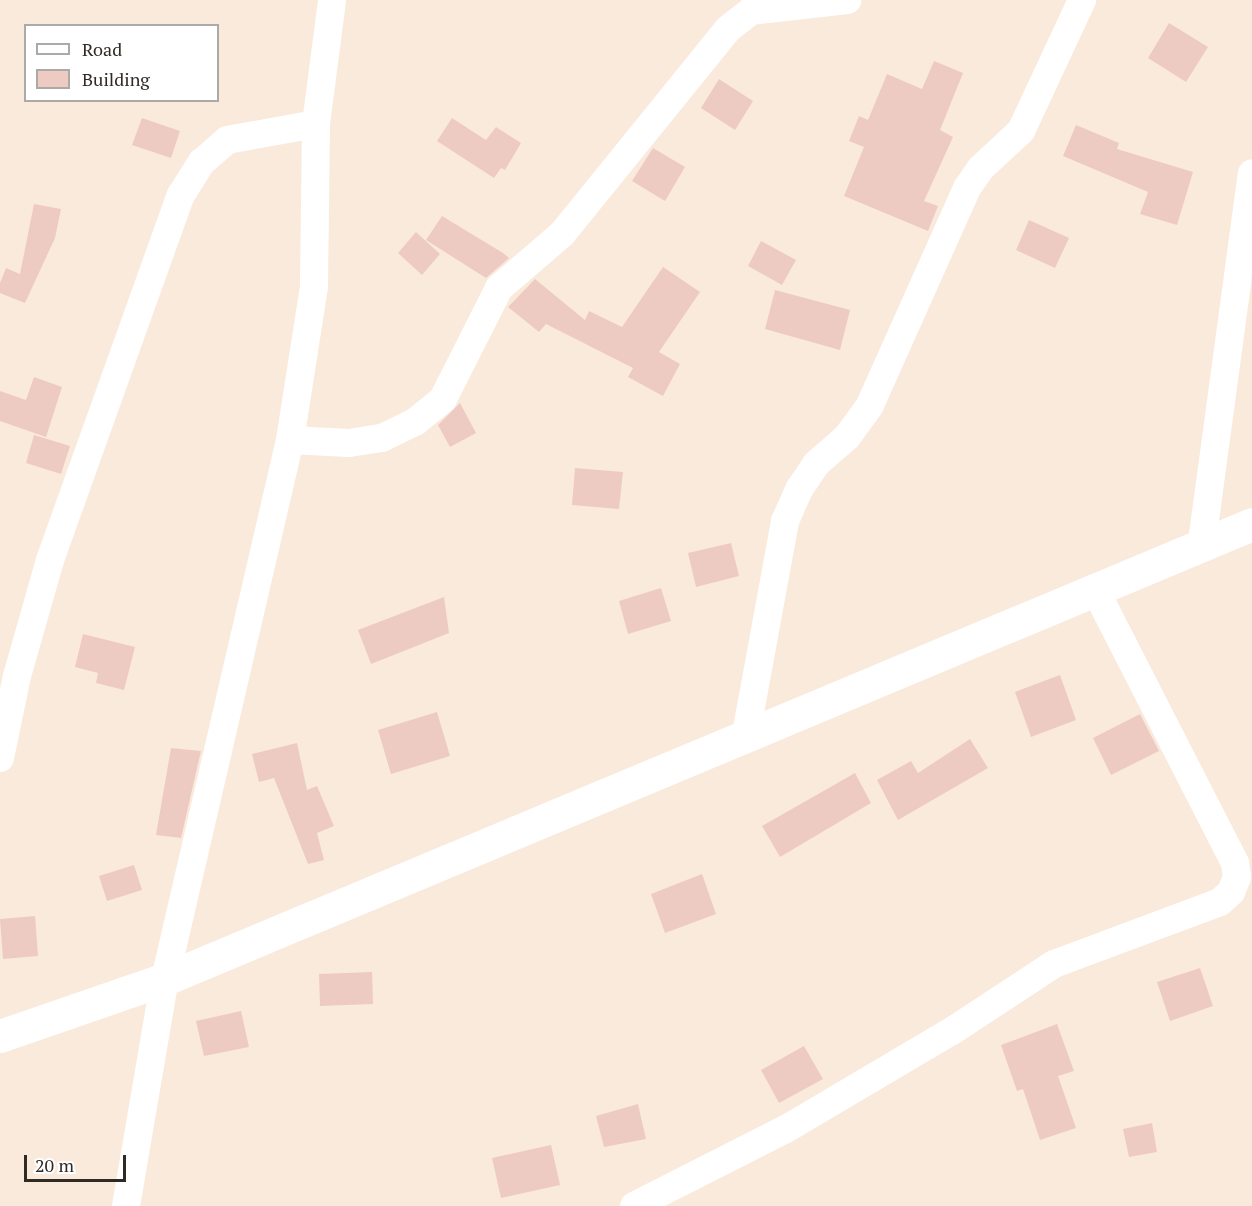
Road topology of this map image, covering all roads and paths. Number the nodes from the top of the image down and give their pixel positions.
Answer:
1 (332, 0) edge
2 (847, 0) edge
3 (1082, 0) edge
4 (316, 124) junction
5 (1252, 173) edge
6 (290, 440) junction
7 (1252, 524) edge
8 (1202, 542) junction
9 (1095, 588) junction
10 (746, 734) junction
11 (0, 758) edge
12 (165, 979) junction
13 (0, 1036) edge
14 (126, 1206) edge
15 (634, 1206) edge

1 - 4 street
2 - 6 street
3 - 10 street
4 - 6 street
4 - 11 street
5 - 8 street
6 - 12 street
7 - 8 street
8 - 9 street
9 - 10 street
9 - 15 street
10 - 12 street
12 - 13 street
12 - 14 street

